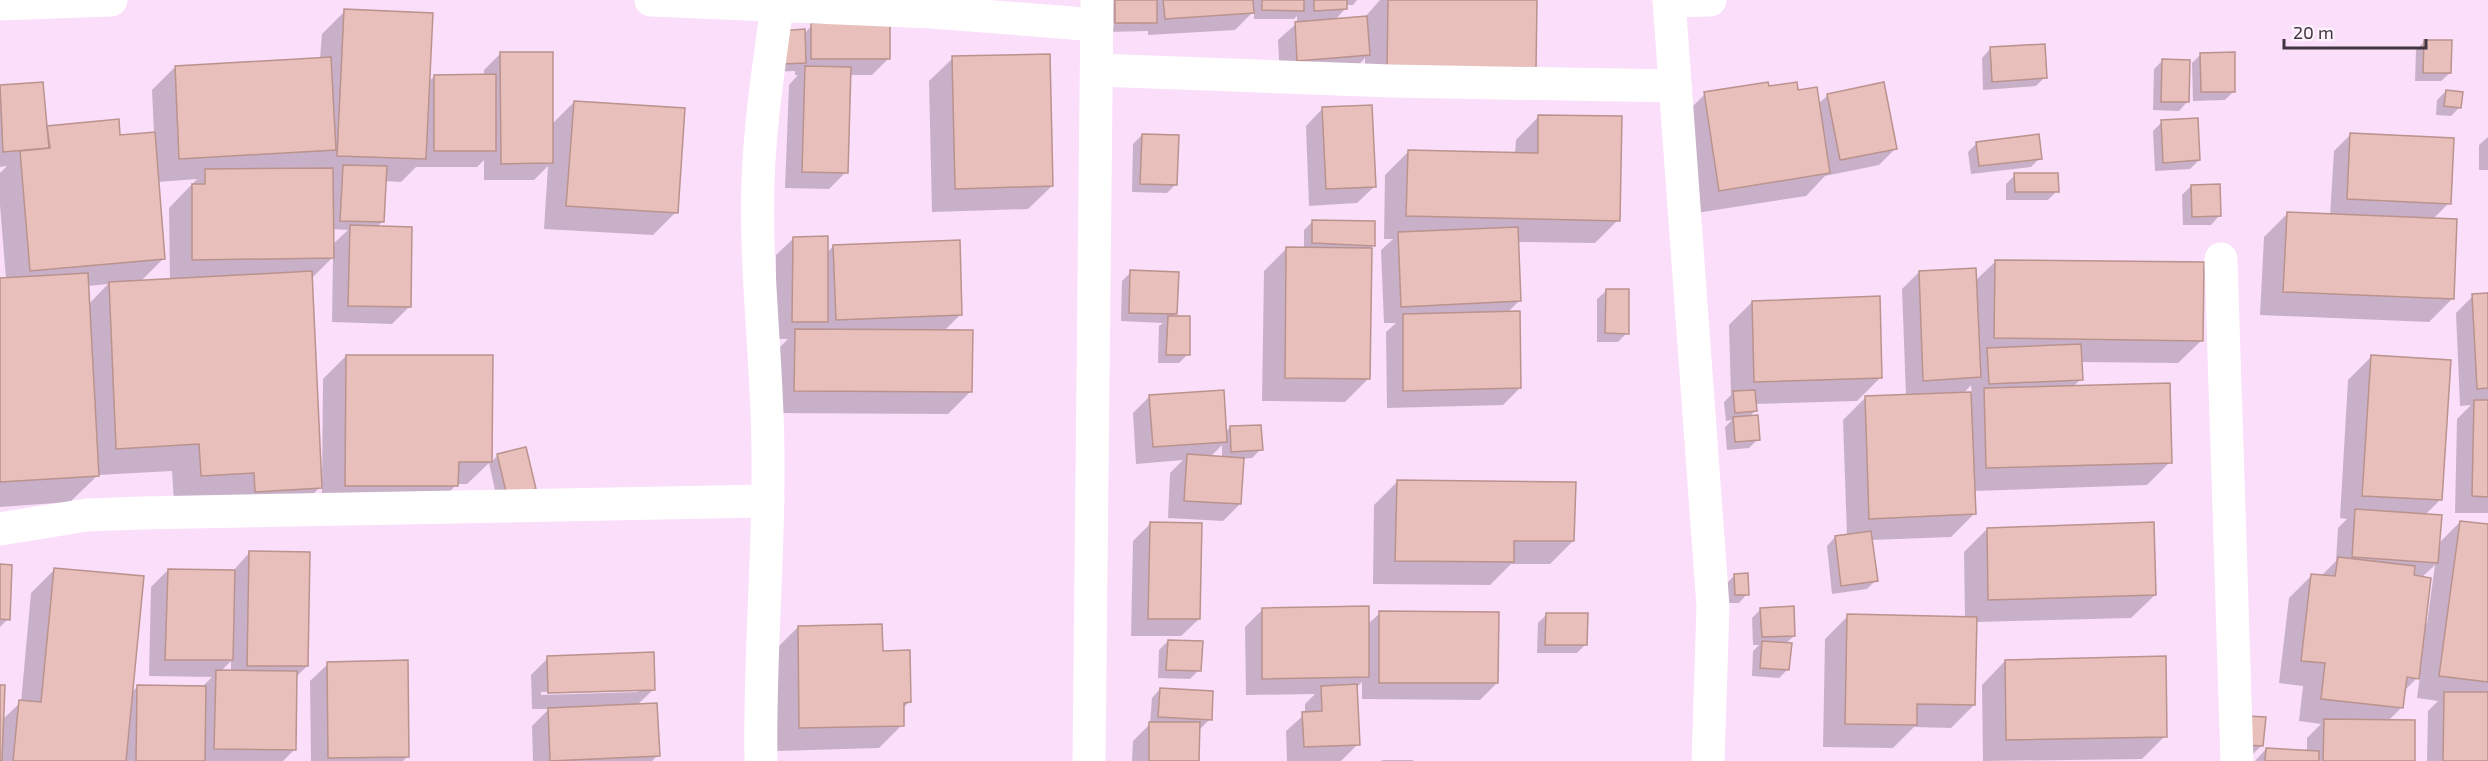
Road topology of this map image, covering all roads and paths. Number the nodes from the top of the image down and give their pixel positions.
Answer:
1 (111, 0) edge
2 (651, 0) edge
3 (1710, 0) edge
4 (1669, 1) edge
5 (0, 4) edge
6 (777, 6) junction
7 (1097, 13) edge
8 (1097, 70) junction
9 (1675, 86) junction
10 (2221, 259) dead end
11 (768, 501) junction
12 (0, 529) edge
13 (761, 761) edge
14 (1089, 761) edge
15 (1708, 761) edge
16 (2237, 761) edge

1 - 5 street
2 - 6 street
3 - 4 street
4 - 9 street
6 - 7 street
6 - 11 street
7 - 8 street
8 - 9 street
8 - 14 street
9 - 15 street
10 - 16 street
11 - 12 street
11 - 13 street

